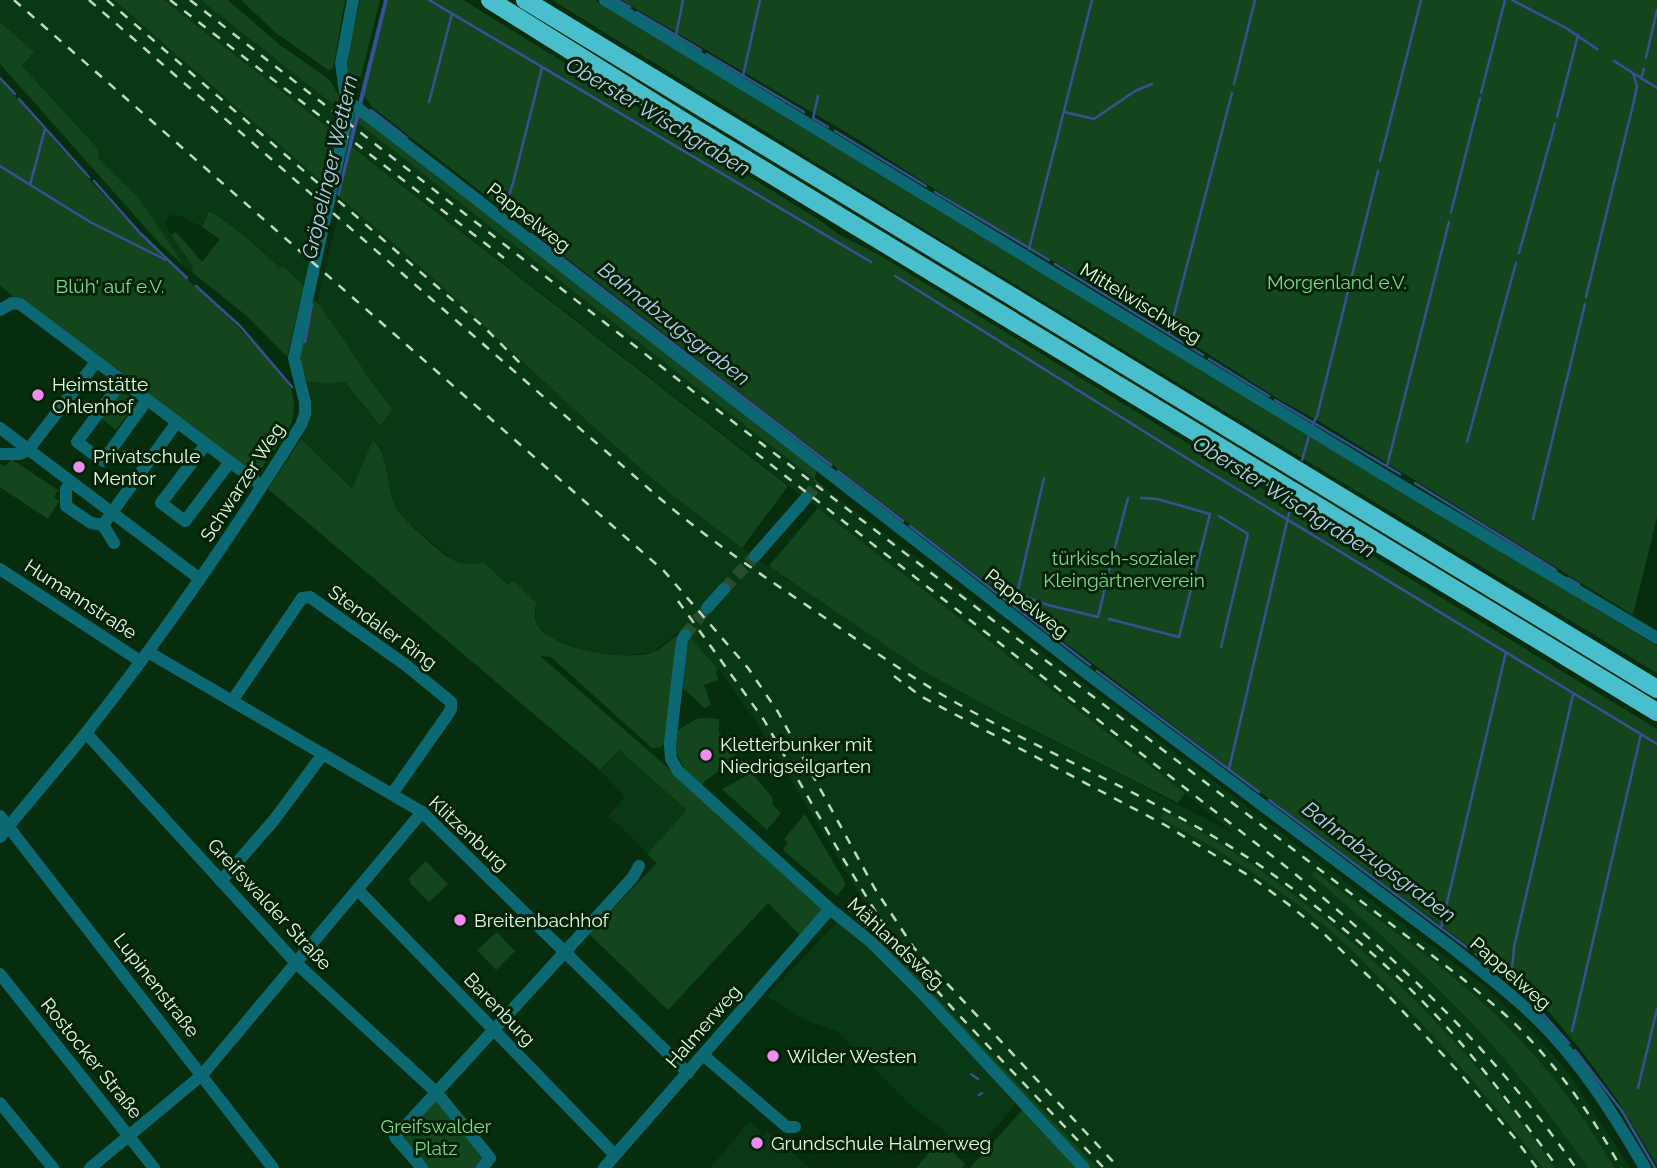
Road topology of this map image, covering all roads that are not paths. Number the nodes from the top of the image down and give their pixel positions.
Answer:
1 (353, 0) edge
2 (489, 0) edge
3 (525, 0) edge
4 (605, 0) edge
5 (355, 107) junction
6 (0, 310) edge
7 (96, 362) junction
8 (122, 381) junction
9 (147, 400) junction
10 (177, 422) junction
11 (0, 428) edge
12 (206, 444) junction
13 (28, 450) junction
14 (0, 454) edge
15 (230, 462) junction
16 (71, 482) junction
17 (262, 486) junction
18 (806, 498) tunnel mouth
19 (112, 513) junction
20 (103, 525) junction
21 (114, 543) dead end
22 (755, 556) tunnel mouth
23 (0, 569) edge
24 (200, 579) junction
25 (724, 589) tunnel mouth
26 (707, 608) tunnel mouth
27 (685, 635) tunnel mouth
28 (1657, 638) edge
29 (144, 657) junction
30 (1657, 690) edge
31 (232, 701) junction
32 (1657, 712) edge
33 (86, 733) junction
34 (323, 754) junction
35 (392, 794) junction
36 (422, 812) junction
37 (5, 821) edge
38 (0, 837) edge
39 (639, 866) dead end
40 (221, 881) junction
41 (358, 890) junction
42 (831, 909) junction
43 (565, 952) junction
44 (296, 963) junction
45 (0, 974) edge
46 (4, 988) edge
47 (492, 1029) junction
48 (703, 1055) junction
49 (688, 1073) junction
50 (202, 1075) junction
51 (436, 1092) junction
52 (0, 1103) edge
53 (794, 1127) dead end
54 (130, 1136) junction
55 (615, 1155) junction
56 (53, 1168) edge
57 (90, 1168) edge
58 (154, 1168) edge
59 (273, 1168) edge
60 (422, 1168) edge
61 (482, 1168) edge
62 (604, 1168) edge
63 (1084, 1168) edge
64 (1645, 1168) edge

1 - 5 street, Schwarzer Weg
2 - 32 highway
3 - 30 highway
4 - 28 street, Mittelwischweg
5 - 17 street, Schwarzer Weg
5 - 64 street, Pappelweg
6 - 7 street
7 - 8 street
7 - 13 street
8 - 9 street
8 - 9 street
9 - 10 street
10 - 12 street
10 - 19 street
11 - 13 street
12 - 15 street
12 - 15 street
13 - 14 street
13 - 16 street
15 - 17 street
16 - 19 street
16 - 20 street
17 - 24 street, Schwarzer Weg
18 - 22 street
19 - 20 street
19 - 24 street
20 - 21 street
23 - 29 street, Humannstraße
24 - 29 street, Schwarzer Weg
25 - 26 street
27 - 42 street, Mählandsweg
29 - 31 street, Klitzenburg
29 - 33 street, Schwarzer Weg
31 - 34 street, Klitzenburg
31 - 35 street, Stendaler Ring
33 - 37 street, Schwarzer Weg
33 - 40 street, Greifswalder Straße
34 - 35 street, Klitzenburg
34 - 40 street
35 - 36 street, Klitzenburg
36 - 41 street
36 - 43 street, Klitzenburg
37 - 38 street, Schwarzer Weg
37 - 50 street, Lupinenstraße
39 - 43 street
40 - 44 street, Greifswalder Straße
41 - 44 street
41 - 47 street, Barenburg
42 - 48 street, Halmerweg
42 - 63 street, Mählandsweg
43 - 47 street
43 - 49 street, Klitzenburg
44 - 50 street
44 - 51 street, Greifswalder Straße
45 - 46 street, Rostocker Straße
46 - 54 street, Rostocker Straße
47 - 51 street
47 - 55 street, Barenburg
48 - 49 street, Halmerweg
48 - 53 street
49 - 55 street, Halmerweg
50 - 54 street
50 - 59 street, Lupinenstraße
51 - 60 street
51 - 61 street
52 - 56 street
54 - 57 street
54 - 58 street, Rostocker Straße
55 - 62 street, Halmerweg

